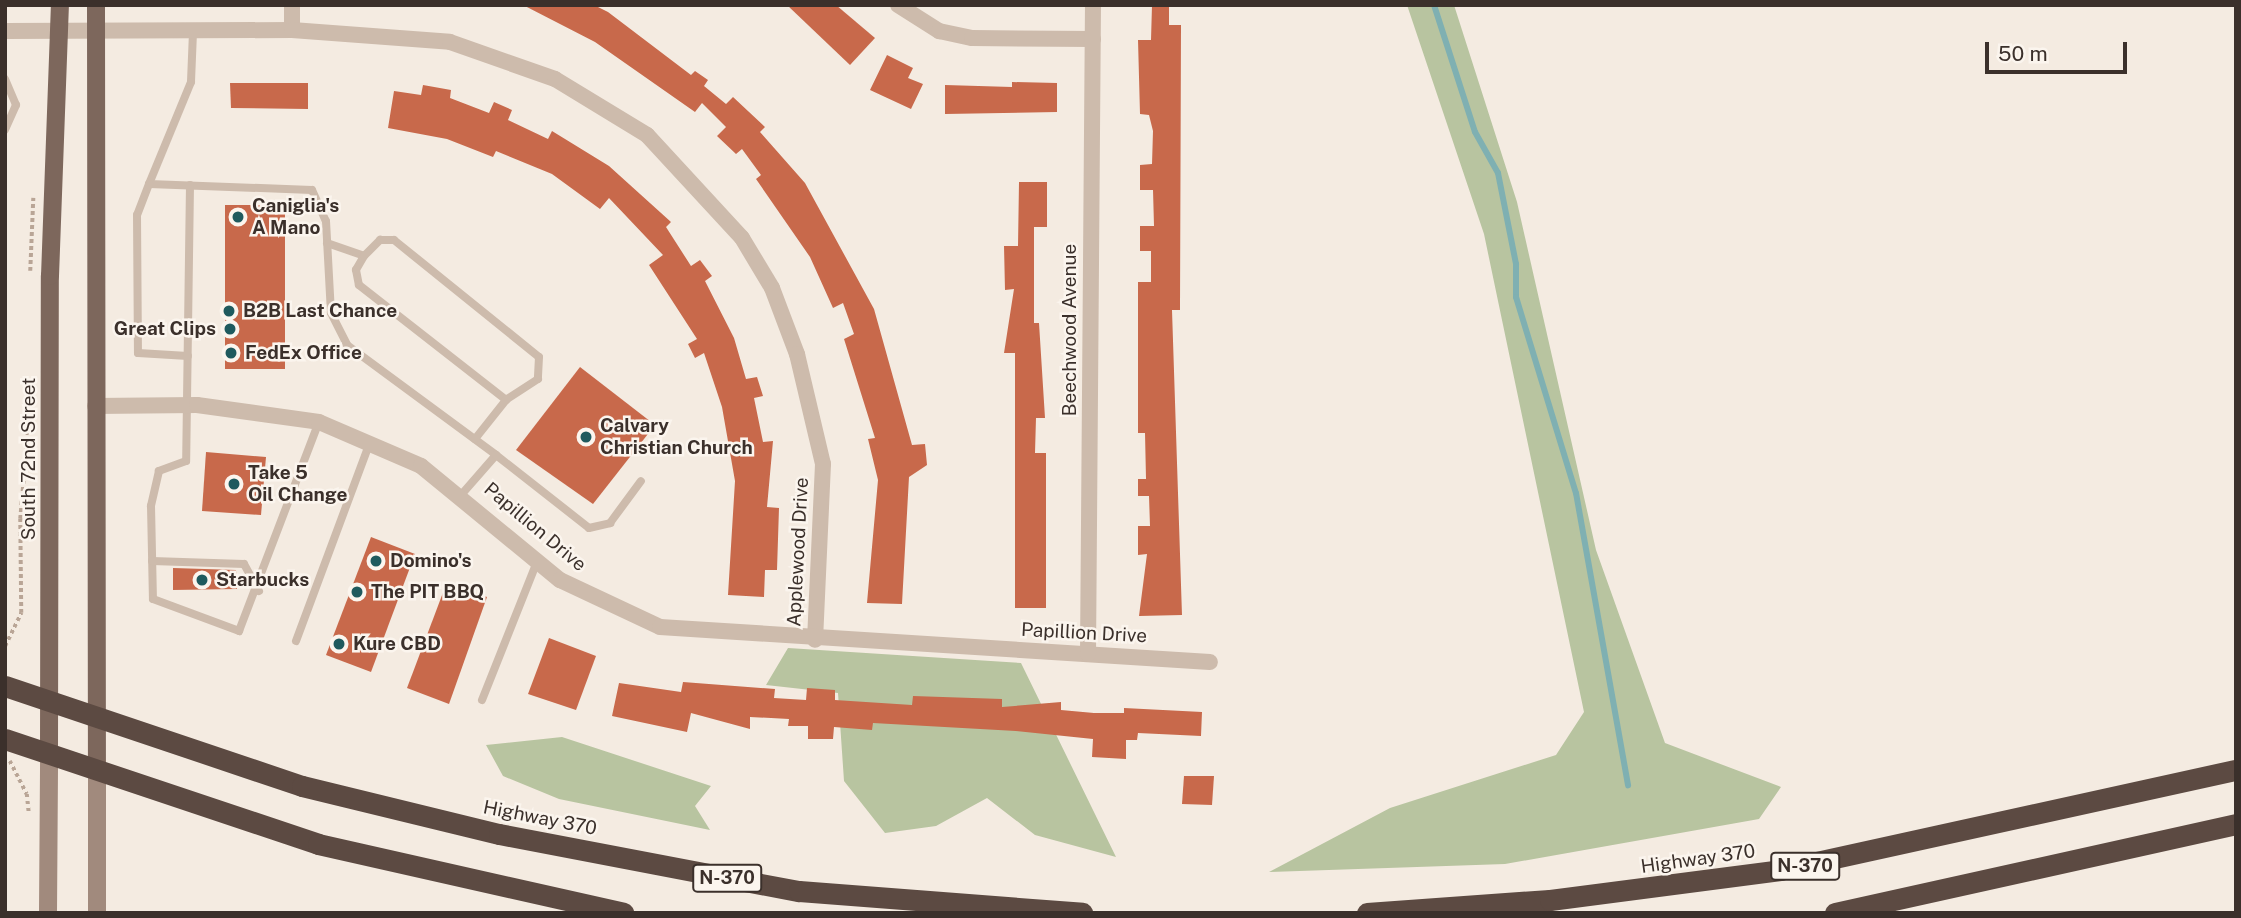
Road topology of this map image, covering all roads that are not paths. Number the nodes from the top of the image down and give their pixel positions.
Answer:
1 (60, 5) edge
2 (96, 5) edge
3 (292, 5) edge
4 (898, 5) edge
5 (1093, 5) edge
6 (292, 30) junction
7 (5, 31) edge
8 (59, 31) junction
9 (95, 31) junction
10 (193, 32) junction
11 (1093, 38) junction
12 (5, 79) edge
13 (5, 130) edge
14 (149, 184) junction
15 (190, 185) junction
16 (327, 243) junction
17 (364, 256) junction
18 (188, 356) junction
19 (506, 400) junction
20 (187, 405) junction
21 (95, 406) junction
22 (319, 422) junction
23 (475, 439) junction
24 (370, 442) junction
25 (496, 455) junction
26 (641, 481) dead end
27 (462, 494) junction
28 (152, 561) junction
29 (537, 562) junction
30 (259, 591) junction
31 (815, 640) junction
32 (296, 641) dead end
33 (1088, 654) junction
34 (1210, 662) dead end
35 (5, 686) edge
36 (482, 700) dead end
37 (49, 701) junction
38 (96, 720) junction
39 (5, 739) edge
40 (49, 754) junction
41 (2236, 770) edge
42 (97, 771) junction
43 (2236, 824) edge
44 (48, 913) edge
45 (97, 913) edge
46 (623, 913) edge
47 (1082, 913) edge
48 (1367, 913) edge
49 (1835, 913) edge

1 - 8 main road, South 72nd Street
2 - 9 main road
3 - 6 street
4 - 11 street
5 - 11 street, Beechwood Avenue
6 - 10 street, Applewood Drive
6 - 31 street, Applewood Drive
7 - 8 street, Applewood Drive
8 - 9 street, Applewood Drive
8 - 37 main road, South 72nd Street
9 - 10 street, Applewood Drive
9 - 21 main road
10 - 14 lane
11 - 33 street, Beechwood Avenue
12 - 13 lane
14 - 15 lane
14 - 18 lane
15 - 16 lane
15 - 18 lane
16 - 17 lane
16 - 23 lane
17 - 19 lane
17 - 19 lane
18 - 20 lane
19 - 23 lane
20 - 21 street, Papillion Drive
20 - 22 street, Papillion Drive
20 - 28 lane
21 - 38 main road
22 - 24 street, Papillion Drive
22 - 30 lane
23 - 25 lane
24 - 27 street, Papillion Drive
24 - 32 lane
25 - 26 lane
25 - 27 lane
27 - 29 street, Papillion Drive
28 - 30 lane
28 - 30 lane
29 - 31 street, Papillion Drive
29 - 36 lane
31 - 33 street, Papillion Drive
33 - 34 street, Papillion Drive
35 - 37 highway, Highway 370 / N-370
37 - 38 highway, Highway 370 / N-370
37 - 40 main road, South 72nd Street
38 - 42 main road
38 - 47 highway, Highway 370 / N-370
39 - 40 highway
40 - 42 highway
40 - 44 main road, South 72nd Street
41 - 48 highway, Highway 370 / N-370
42 - 45 main road
42 - 46 highway
43 - 49 highway

